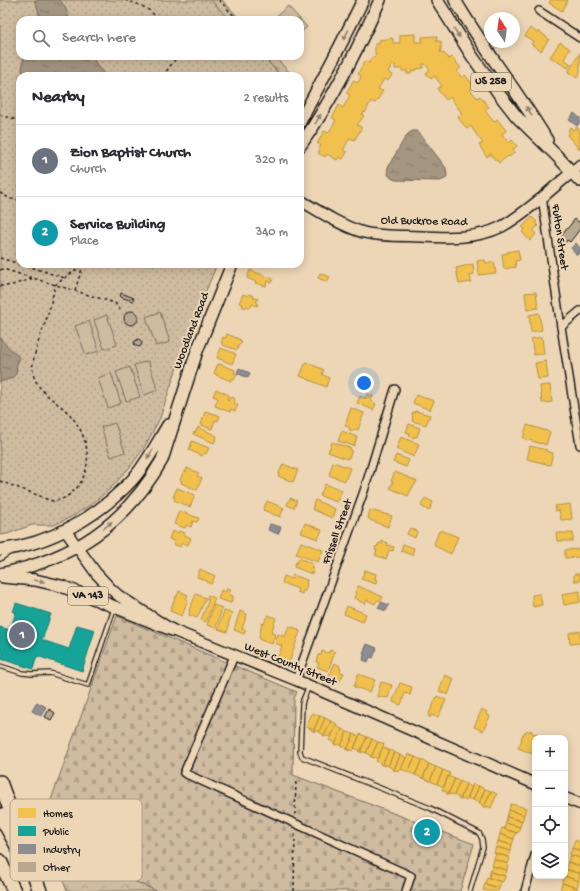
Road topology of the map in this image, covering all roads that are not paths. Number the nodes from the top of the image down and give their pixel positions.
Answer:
1 (363, 0) edge
2 (380, 0) edge
3 (437, 0) edge
4 (455, 0) edge
5 (539, 11) dead end
6 (580, 38) edge
7 (304, 114) edge
8 (304, 140) edge
9 (556, 156) junction
10 (576, 169) edge
11 (580, 180) edge
12 (542, 197) junction
13 (304, 202) edge
14 (230, 268) edge
15 (580, 311) edge
16 (561, 327) junction
17 (395, 389) dead end
18 (178, 409) junction
19 (580, 445) edge
20 (65, 530) junction
21 (13, 548) junction
22 (77, 548) junction
23 (0, 550) edge
24 (0, 558) edge
25 (0, 575) edge
26 (119, 596) junction
27 (115, 607) junction
28 (172, 630) junction
29 (234, 656) junction
30 (0, 666) edge
31 (296, 680) junction
32 (309, 686) junction
33 (0, 782) edge
34 (532, 783) edge
35 (568, 799) edge
36 (580, 804) edge
37 (10, 810) edge
38 (0, 815) edge
39 (10, 834) edge
40 (0, 861) edge
41 (532, 866) edge
42 (0, 872) edge
43 (34, 881) edge
44 (35, 881) edge
45 (12, 886) edge
46 (39, 891) edge
47 (406, 891) edge
48 (470, 891) edge
49 (525, 891) edge

1 -> 7 main road
8 -> 2 main road
3 -> 9 main road, US 258
9 -> 4 main road, US 258
5 - 6 street
9 - 10 main road, US 258
10 - 11 main road, US 258
10 - 12 main road, Old Buckroe Road
12 - 13 main road, Old Buckroe Road
12 - 16 street, Fulton Street
14 - 18 main road, Woodland Road
15 - 16 street
16 - 19 street, Fulton Street
17 - 31 street, Frissell Street
18 -> 20 main road, Woodland Road
22 -> 18 main road, Woodland Road
20 - 21 main road, Woodland Road
20 - 22 main road, West County Street / VA 143
21 - 23 main road, Woodland Road
21 - 24 lane
22 - 25 main road, Woodland Road
22 - 26 main road, West County Street / VA 143
25 -> 27 main road, VA 143
26 - 27 lane
26 - 28 main road, West County Street / VA 143
27 - 28 main road, VA 143
27 - 30 lane
28 - 29 main road, West County Street / VA 143
29 - 31 main road, West County Street / VA 143
29 - 47 street
31 - 32 main road, West County Street / VA 143
32 - 34 main road, West County Street / VA 143
32 - 48 lane
33 - 37 highway
35 - 36 main road
38 - 39 highway
40 - 45 highway
41 - 49 street
42 - 45 highway
43 - 46 highway
44 - 46 highway

